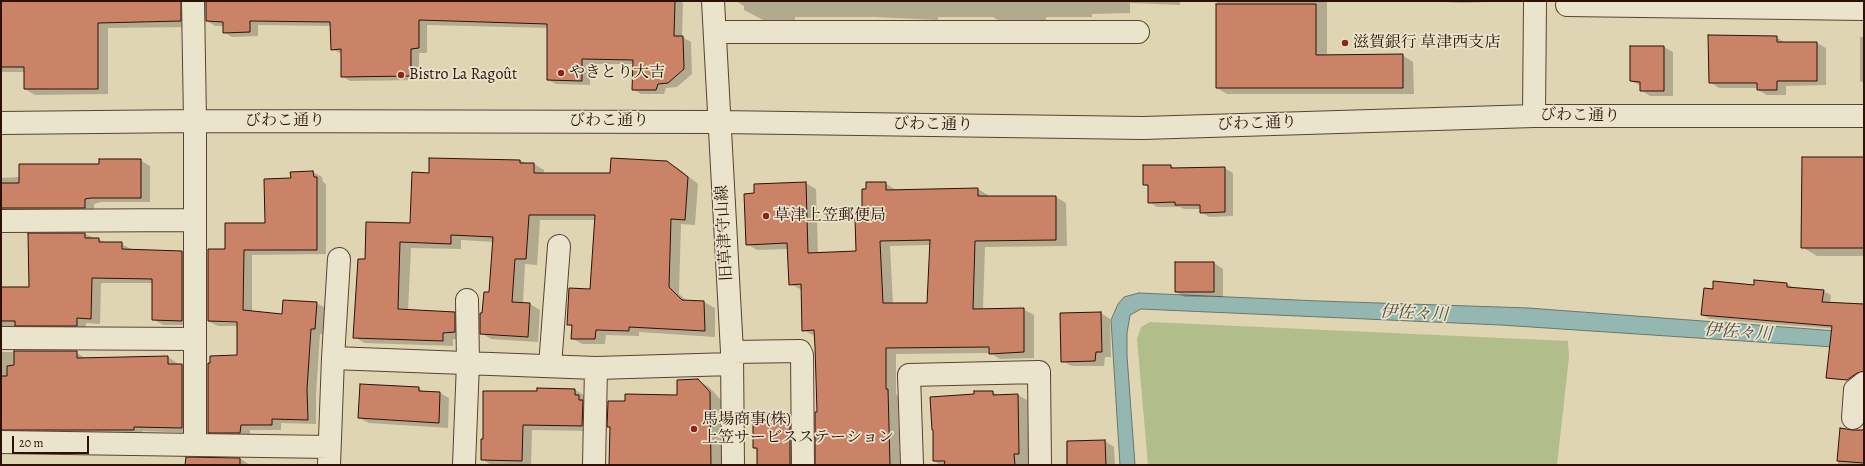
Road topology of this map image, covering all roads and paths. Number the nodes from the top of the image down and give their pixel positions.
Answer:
1 (193, 1) edge
2 (714, 1) edge
3 (1535, 1) edge
4 (1567, 5) dead end
5 (1864, 9) edge
6 (716, 32) junction
7 (1138, 32) dead end
8 (1534, 116) junction
9 (1864, 116) edge
10 (195, 121) junction
11 (720, 122) junction
12 (1, 123) edge
13 (195, 220) junction
14 (1, 221) edge
15 (559, 246) dead end
16 (339, 259) dead end
17 (467, 300) dead end
18 (1, 338) edge
19 (195, 339) junction
20 (333, 358) junction
21 (732, 358) junction
22 (468, 363) junction
23 (550, 366) junction
24 (596, 368) junction
25 (1864, 384) edge
26 (1853, 418) dead end
27 (1, 442) edge
28 (195, 445) junction
29 (329, 456) edge
30 (464, 465) edge
31 (594, 465) edge
32 (733, 465) edge
33 (803, 465) edge
34 (912, 465) edge
35 (1040, 465) edge

1 - 10 street
2 - 6 street, 旧草津守山線
3 - 8 street
4 - 5 street
6 - 7 street
6 - 11 street, 旧草津守山線
8 - 9 street, びわこ通り
8 - 11 street, びわこ通り
10 - 11 street, びわこ通り
10 - 12 street, びわこ通り
10 - 13 street
11 - 21 street, 旧草津守山線
13 - 14 street
13 - 19 street
15 - 23 street
16 - 20 street
17 - 22 street
18 - 19 street
19 - 28 street
20 - 22 street
20 - 29 street
21 - 24 street
21 - 32 street, 旧草津守山線
21 - 33 street
22 - 23 street
22 - 30 street
23 - 24 street
24 - 31 street
25 - 26 street
27 - 28 street
28 - 29 street
34 - 35 street

